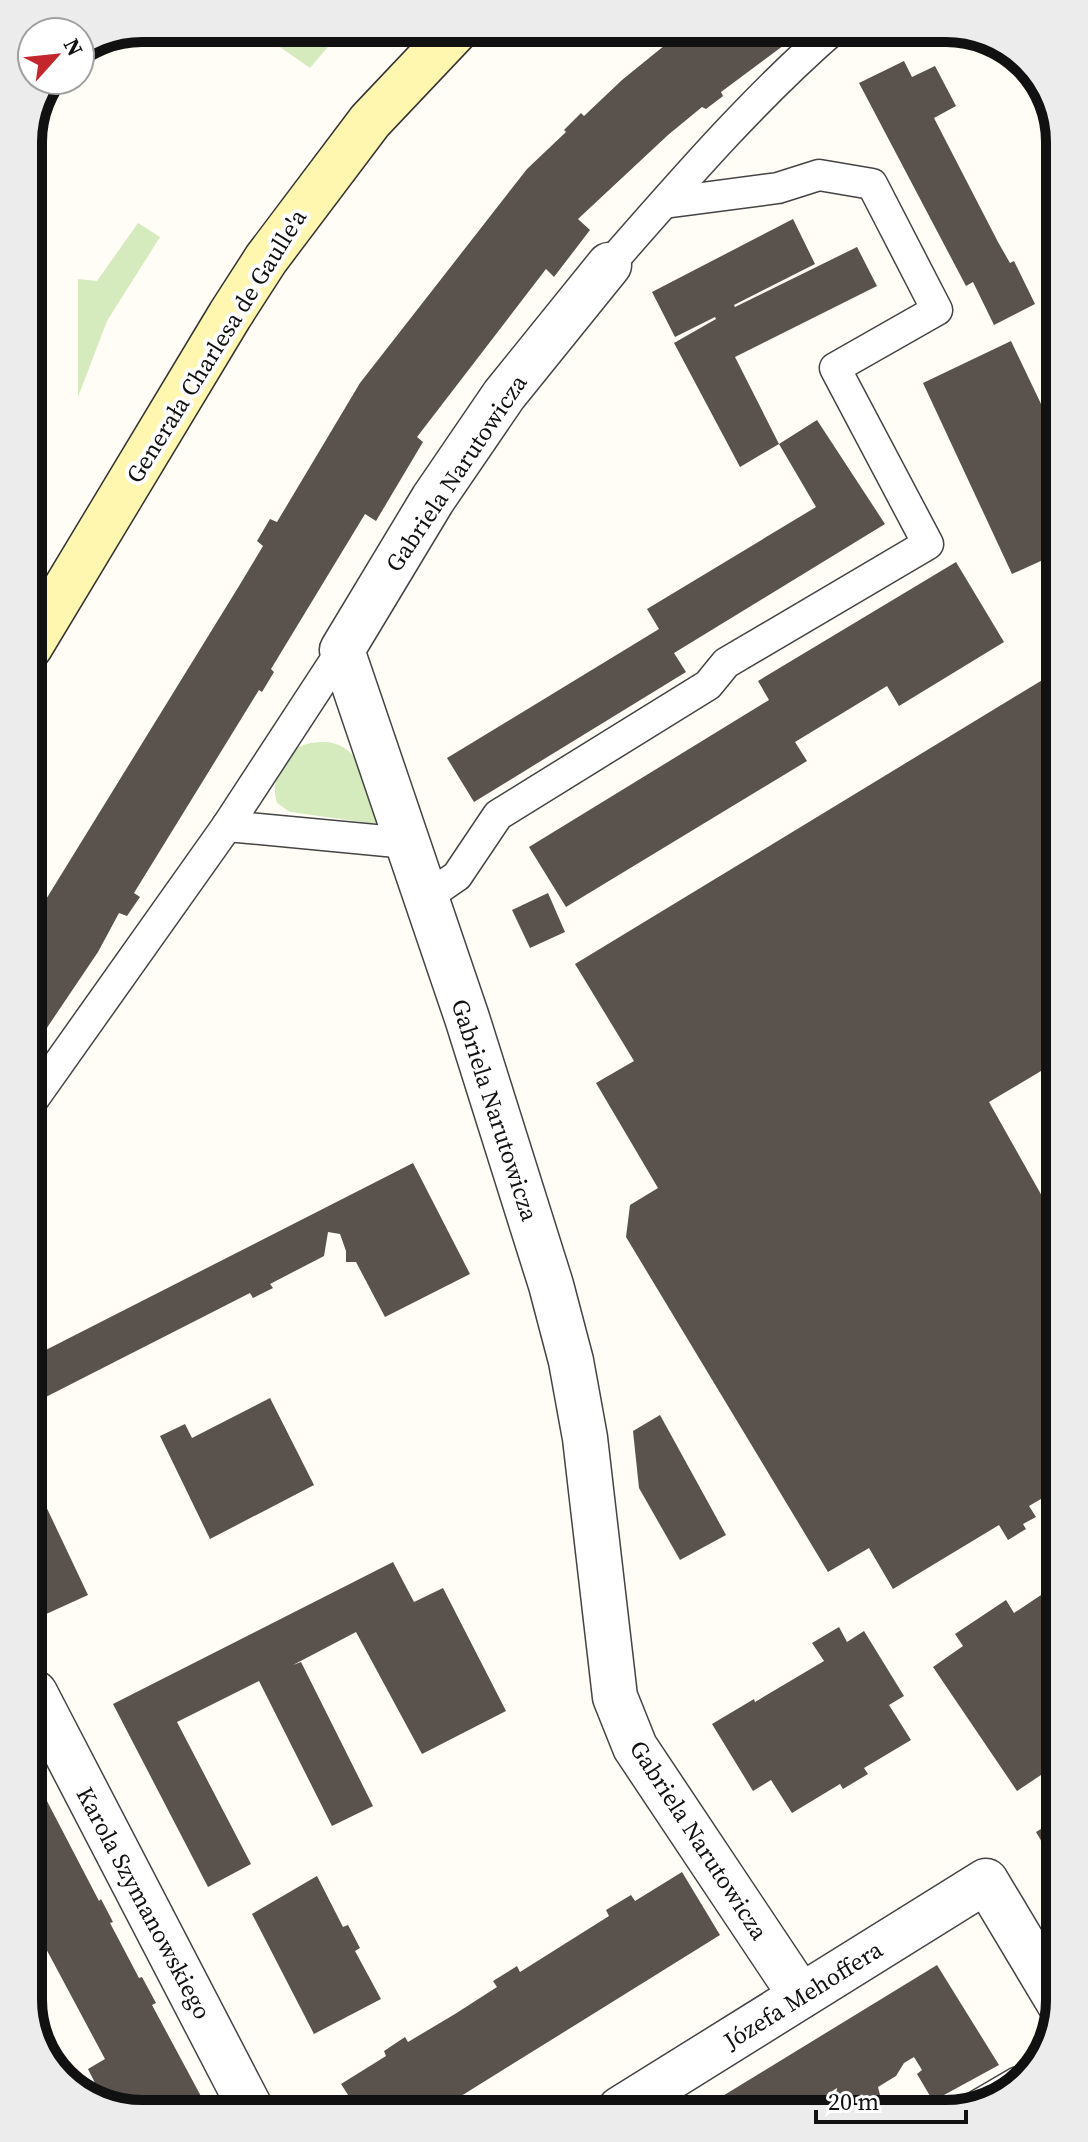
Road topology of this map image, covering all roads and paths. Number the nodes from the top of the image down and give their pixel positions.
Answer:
1 (445, 42) edge
2 (819, 42) edge
3 (664, 203) junction
4 (609, 265) joint
5 (42, 627) edge
6 (342, 650) junction
7 (227, 826) junction
8 (407, 843) junction
9 (425, 898) junction
10 (42, 1087) edge
11 (42, 1716) edge
12 (1046, 1981) edge
13 (801, 1996) junction
14 (246, 2100) edge
15 (634, 2100) edge

1 - 5 main road, Generała Charlesa de Gaulle'a
2 - 3 lane
3 - 4 lane
3 - 9 lane
4 - 6 street, Gabriela Narutowicza
6 - 7 lane
6 - 8 street, Gabriela Narutowicza
7 - 8 lane
7 - 10 lane
8 - 9 street, Gabriela Narutowicza
9 - 13 street, Gabriela Narutowicza
11 - 14 street, Karola Szymanowskiego
12 - 13 street, Józefa Mehoffera
13 - 15 street, Józefa Mehoffera

